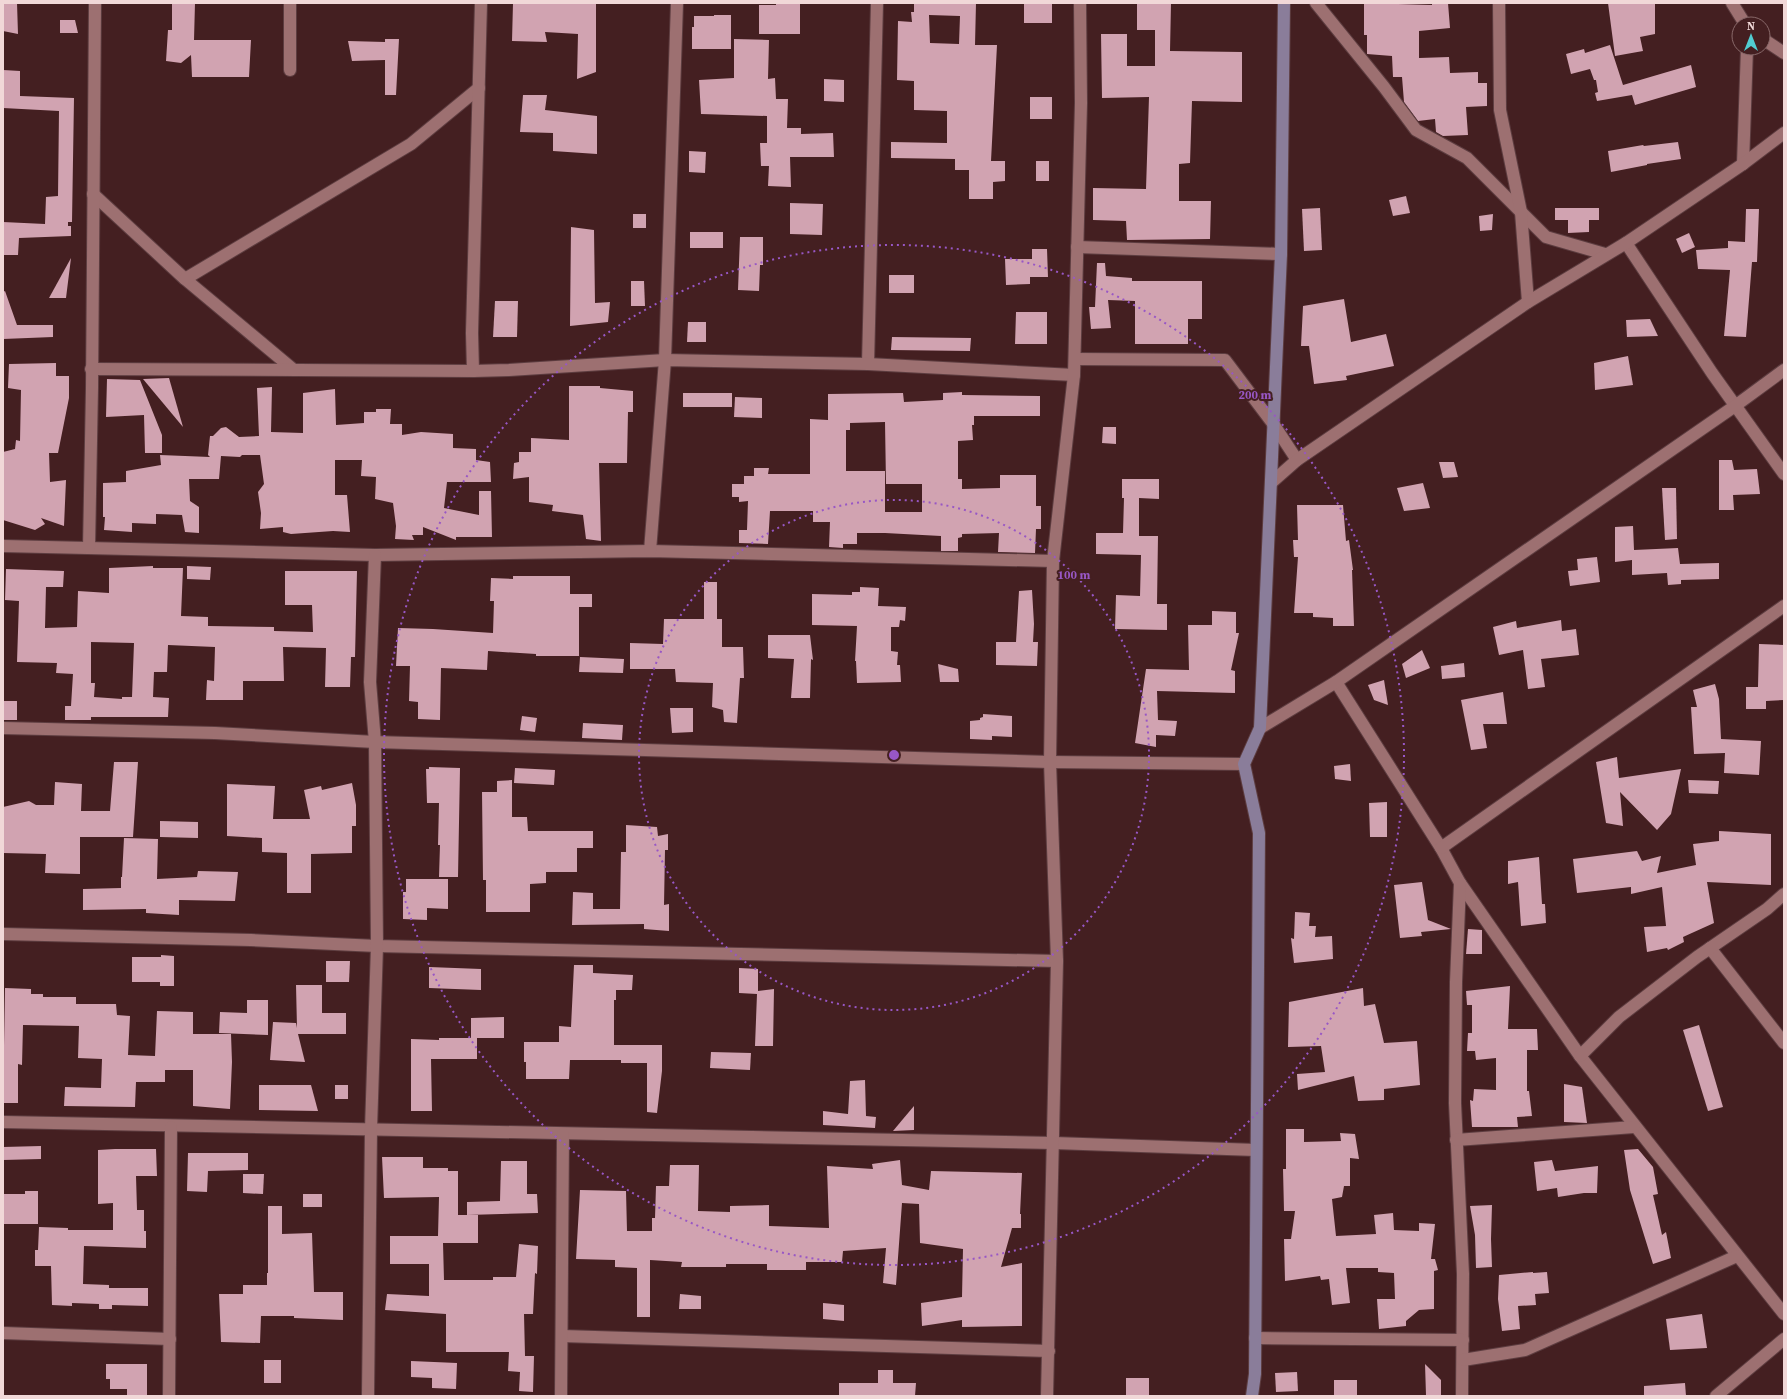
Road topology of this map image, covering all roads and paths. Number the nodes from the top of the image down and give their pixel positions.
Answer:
1 (96, 3) edge
2 (290, 3) edge
3 (481, 3) edge
4 (677, 3) edge
5 (877, 3) edge
6 (1080, 3) edge
7 (1284, 3) edge
8 (1316, 3) edge
9 (1499, 3) edge
10 (1732, 3) edge
11 (1739, 16) edge
12 (1771, 45) edge
13 (1784, 53) edge
14 (1747, 56) edge
15 (290, 70) dead end
16 (479, 88) junction
17 (1784, 133) edge
18 (1743, 164) junction
19 (93, 194) junction
20 (1521, 212) junction
21 (1626, 243) junction
22 (1077, 247) junction
23 (1281, 254) junction
24 (1605, 254) junction
25 (185, 279) junction
26 (1528, 302) junction
27 (1075, 359) junction
28 (665, 360) junction
29 (868, 364) junction
30 (91, 369) junction
31 (294, 370) junction
32 (1784, 370) edge
33 (473, 371) junction
34 (1074, 375) junction
35 (1735, 406) junction
36 (1274, 425) junction
37 (1297, 460) junction
38 (1784, 474) edge
39 (1272, 482) junction
40 (3, 546) edge
41 (89, 548) junction
42 (650, 551) junction
43 (375, 555) junction
44 (1053, 561) junction
45 (1784, 606) edge
46 (1336, 682) junction
47 (3, 728) edge
48 (1260, 728) junction
49 (375, 742) junction
50 (1050, 762) junction
51 (1244, 764) junction
52 (1441, 848) junction
53 (1460, 883) junction
54 (1784, 894) edge
55 (3, 934) edge
56 (377, 946) junction
57 (1710, 948) junction
58 (1057, 961) junction
59 (1784, 1043) edge
60 (1580, 1056) junction
61 (3, 1122) edge
62 (171, 1127) junction
63 (1634, 1127) junction
64 (371, 1130) junction
65 (563, 1134) junction
66 (1456, 1140) junction
67 (1054, 1143) junction
68 (1256, 1150) junction
69 (1737, 1256) junction
70 (1784, 1314) edge
71 (3, 1333) edge
72 (562, 1336) junction
73 (1255, 1338) junction
74 (170, 1339) junction
75 (1784, 1339) edge
76 (1463, 1340) junction
77 (1049, 1351) junction
78 (1463, 1360) junction
79 (169, 1396) edge
80 (368, 1396) edge
81 (561, 1396) edge
82 (1047, 1396) edge
83 (1252, 1396) edge
84 (1462, 1396) edge
85 (1716, 1396) edge

1 - 19 street
2 - 15 street
3 - 16 street
4 - 28 street
5 - 29 street
6 - 22 street
7 - 23 street
8 - 20 street
9 - 20 street
10 - 11 street
12 - 13 street
14 - 18 street
16 - 25 street
16 - 33 street
17 - 18 street
18 - 21 street
19 - 25 street
19 - 30 street
20 - 24 street
20 - 26 street
21 - 24 street
21 - 35 street
22 - 23 street
22 - 27 street
23 - 36 street
24 - 26 street
25 - 31 street
26 - 37 street
27 - 34 street
27 - 36 street
28 - 29 street
28 - 33 street
28 - 42 street
29 - 34 street
30 - 31 street
30 - 41 street
31 - 33 street
32 - 35 street
34 - 44 street
35 - 38 street
35 - 46 street
36 - 37 street
36 - 39 street
37 - 39 street
39 - 48 street
40 - 41 street
41 - 43 street
42 - 43 street
42 - 44 street
43 - 49 street
44 - 50 street
45 - 52 street
46 - 48 street
46 - 52 street
47 - 49 street
48 - 51 street
49 - 50 street
49 - 56 street
50 - 51 street
50 - 58 street
51 - 68 street
52 - 53 street
53 - 60 street
53 - 66 street
54 - 57 street
55 - 56 street
56 - 58 street
56 - 64 street
57 - 59 street
57 - 60 street
58 - 67 street
60 - 63 street
61 - 62 street
62 - 64 street
62 - 74 street
63 - 66 street
63 - 69 street
64 - 65 street
64 - 80 street
65 - 67 street
65 - 72 street
66 - 76 street
67 - 68 street
67 - 77 street
68 - 73 street
69 - 70 street
69 - 78 street
71 - 74 street
72 - 77 street
72 - 81 street
73 - 76 street
73 - 83 street
74 - 79 street
75 - 85 street
76 - 78 street
77 - 82 street
78 - 84 street

